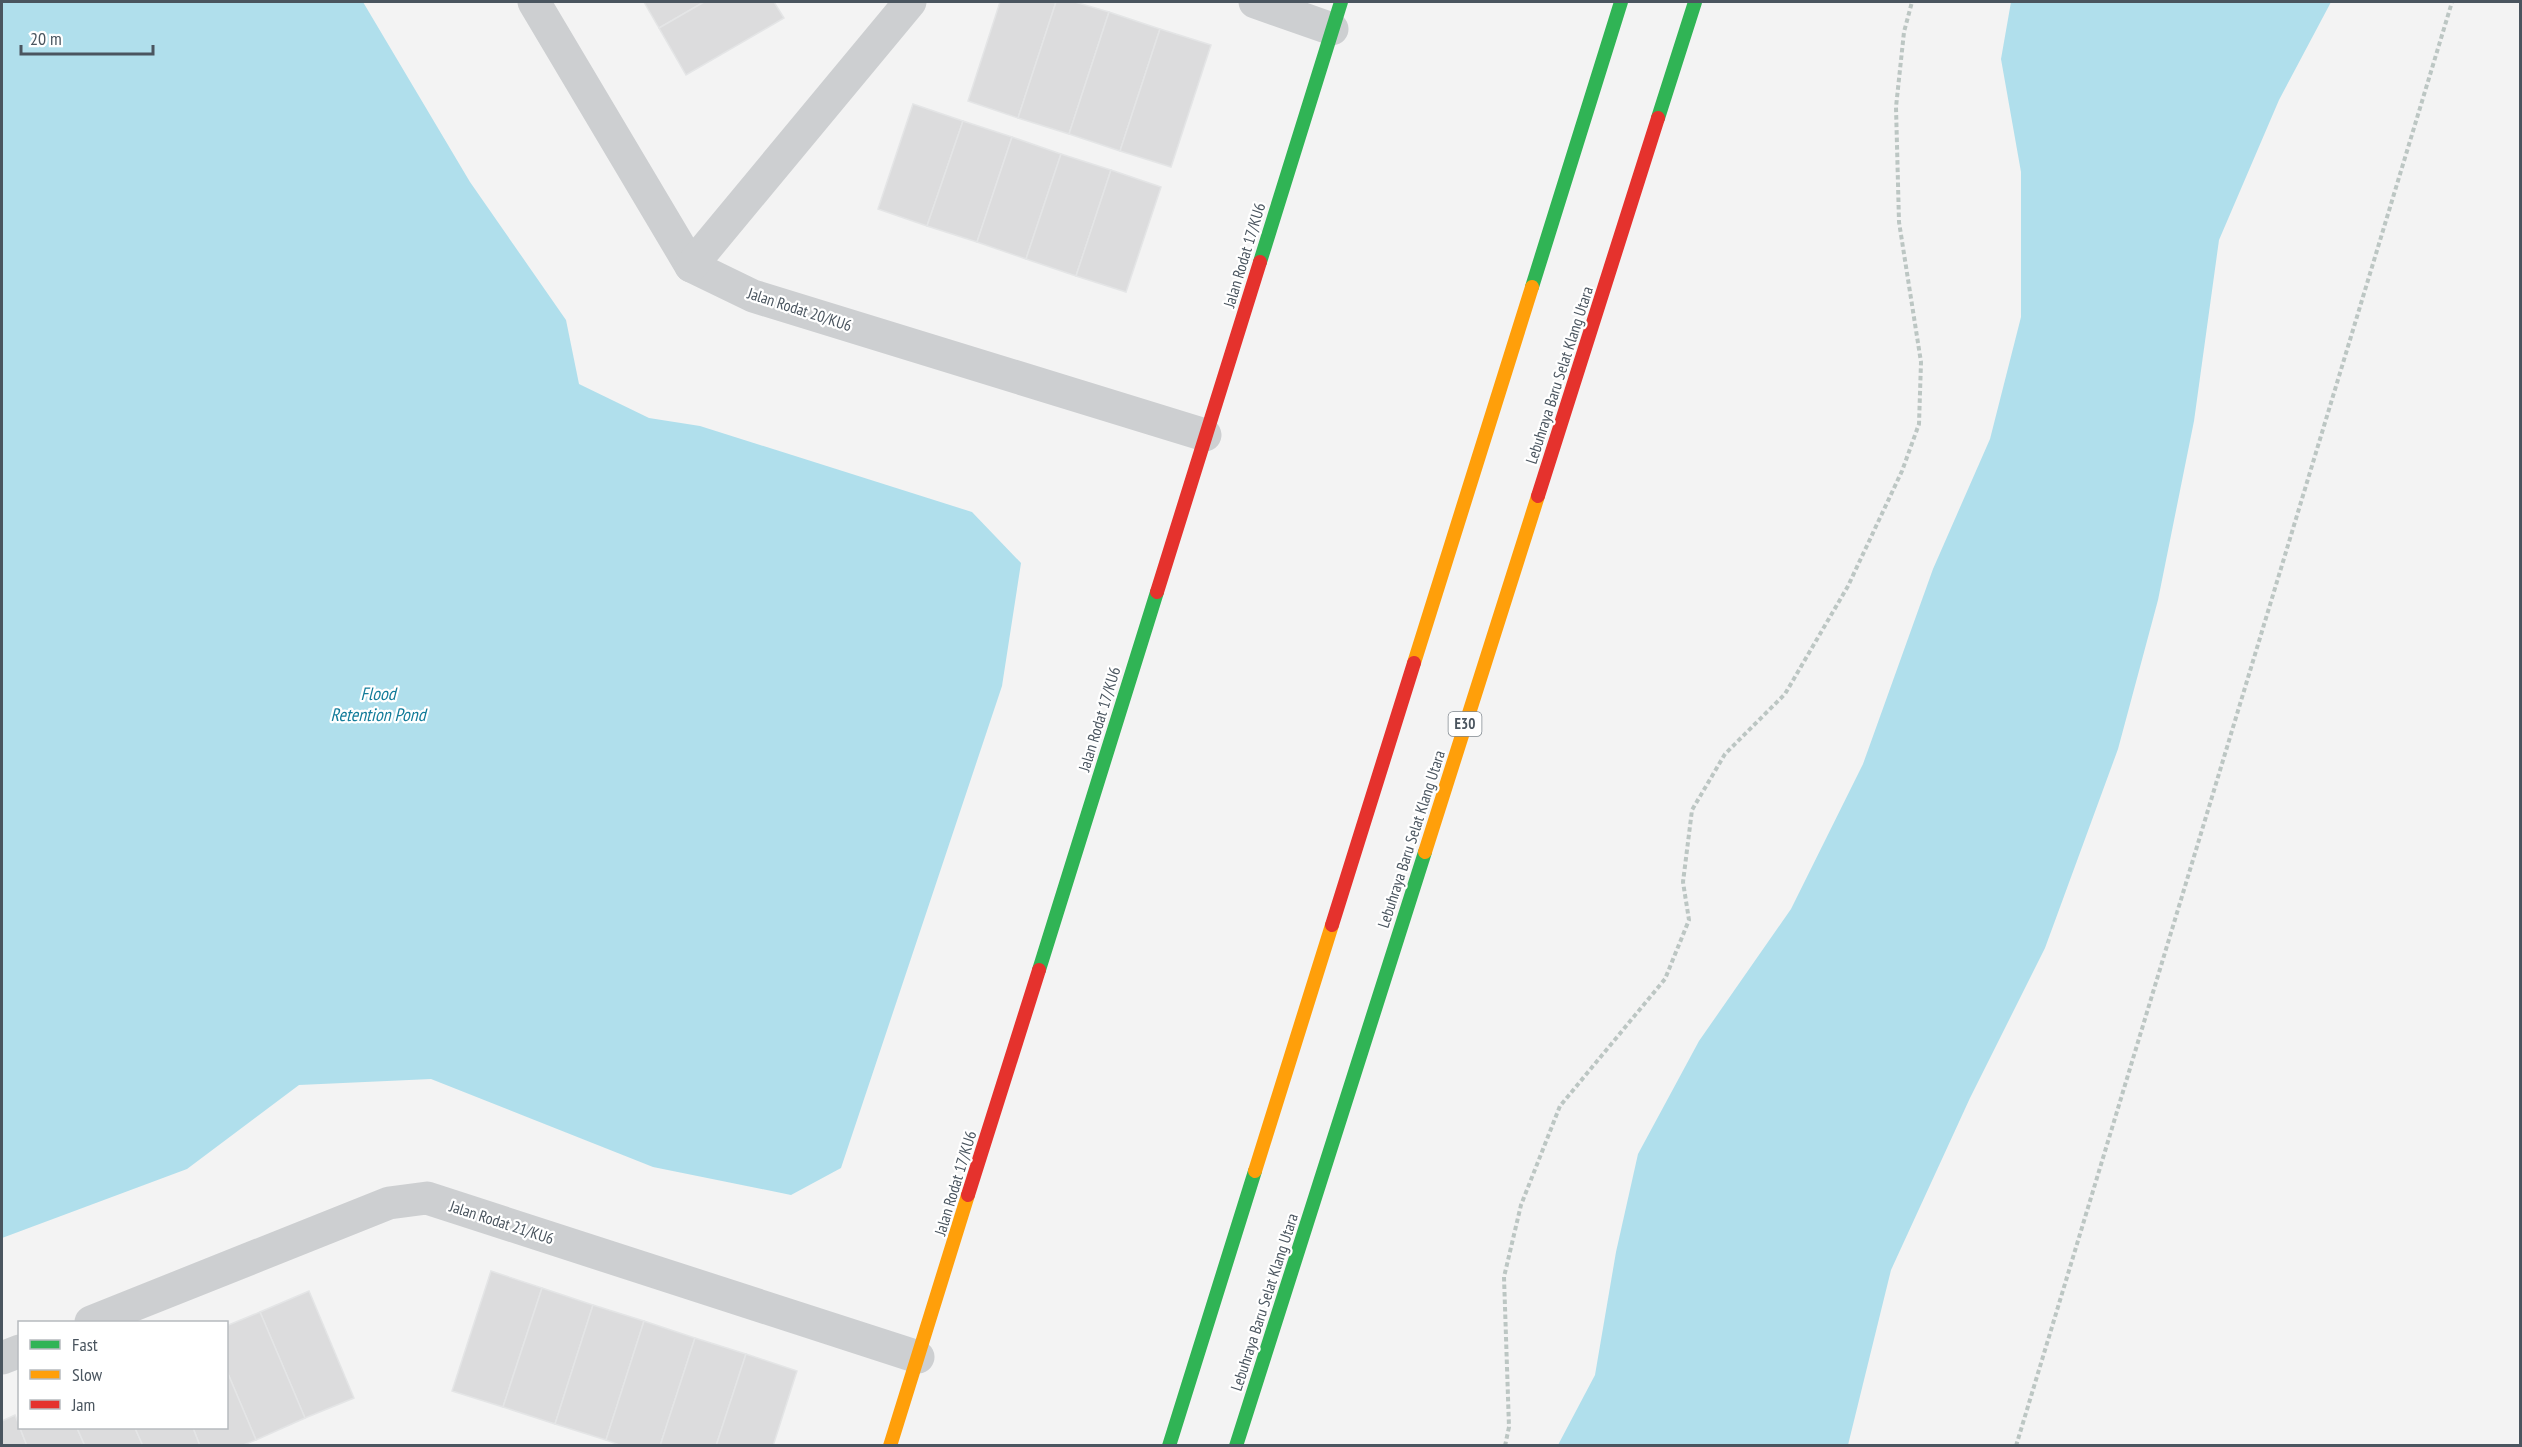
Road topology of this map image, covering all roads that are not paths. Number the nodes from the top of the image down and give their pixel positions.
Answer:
1 (534, 2) edge
2 (910, 2) edge
3 (1255, 2) edge
4 (1621, 2) edge
5 (1695, 2) edge
6 (1336, 15) edge
7 (692, 266) junction
8 (1205, 435) junction
9 (96, 1321) edge
10 (18, 1352) edge
11 (918, 1357) junction
12 (2, 1358) edge
13 (890, 1446) edge
14 (1169, 1446) edge
15 (1236, 1446) edge

1 - 7 street
2 - 7 street
3 - 6 street
4 - 14 main road
5 - 15 main road, Lebuhraya Baru Selat Klang Utara / E30
6 - 8 main road, Jalan Rodat 17/KU6
7 - 8 street, Jalan Rodat 20/KU6
8 - 11 main road, Jalan Rodat 17/KU6
9 - 11 street, Jalan Rodat 21/KU6
10 - 12 street
11 - 13 main road, Jalan Rodat 17/KU6

